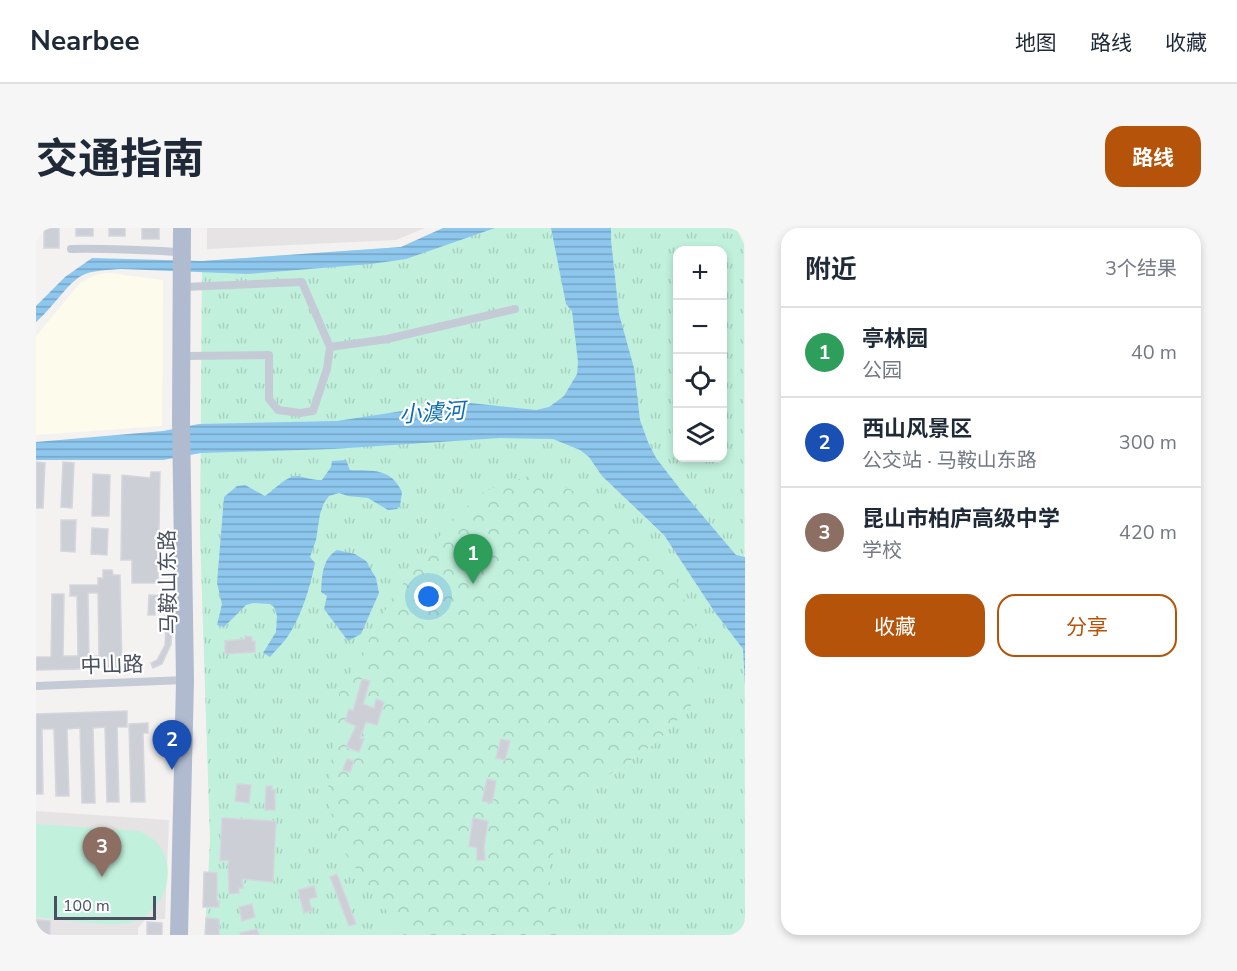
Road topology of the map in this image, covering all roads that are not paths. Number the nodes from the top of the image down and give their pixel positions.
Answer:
1 (178, 228) edge
2 (186, 228) edge
3 (71, 249) dead end
4 (178, 252) junction
5 (185, 287) junction
6 (514, 309) dead end
7 (330, 347) junction
8 (185, 356) junction
9 (181, 420) junction
10 (185, 680) junction
11 (36, 686) edge
12 (176, 935) edge
13 (183, 935) edge

1 - 4 main road, 马鞍山东路
2 - 5 main road, 马鞍山东路
3 - 4 street
4 - 9 main road, 马鞍山东路
5 - 7 street
5 - 8 main road, 马鞍山东路
6 - 7 street
7 - 8 street
8 - 9 main road, 马鞍山东路
9 - 10 main road, 马鞍山东路
10 - 11 street, 中山路
10 - 12 main road, 马鞍山东路
10 - 13 main road, 马鞍山东路

